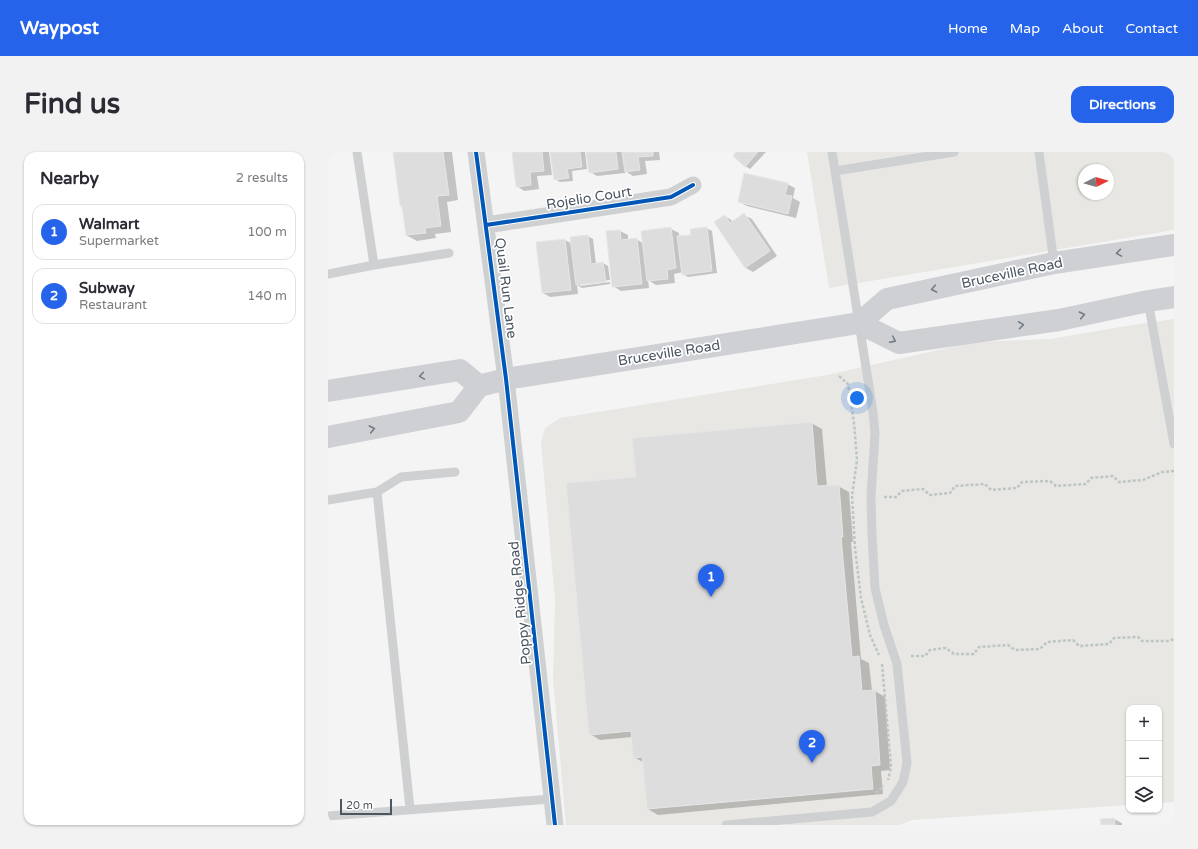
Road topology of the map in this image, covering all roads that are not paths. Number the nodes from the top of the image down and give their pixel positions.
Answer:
1 (357, 152) edge
2 (476, 152) edge
3 (832, 152) edge
4 (954, 152) edge
5 (1039, 152) edge
6 (835, 171) junction
7 (693, 185) dead end
8 (486, 225) junction
9 (1174, 245) edge
10 (449, 253) dead end
11 (1054, 263) junction
12 (374, 265) junction
13 (328, 274) edge
14 (1174, 297) edge
15 (1148, 301) junction
16 (858, 323) junction
17 (506, 379) junction
18 (479, 386) junction
19 (328, 391) edge
20 (328, 437) edge
21 (1174, 444) edge
22 (455, 472) dead end
23 (377, 492) junction
24 (328, 500) edge
25 (552, 799) junction
26 (410, 809) junction
27 (328, 816) edge
28 (555, 825) edge
29 (726, 825) edge

1 - 12 lane
2 - 8 street, Quail Run Lane
3 - 6 lane
4 - 6 lane
5 - 11 lane
6 - 16 lane
7 - 8 street, Rojelio Court
8 - 17 street, Quail Run Lane
9 -> 11 main road, Bruceville Road
10 - 12 lane
11 -> 16 main road, Bruceville Road
12 - 13 lane
14 - 15 main road
16 -> 15 main road
15 - 21 lane
16 - 17 main road, Bruceville Road
16 - 29 lane
17 - 18 main road, Bruceville Road
17 - 25 street, Poppy Ridge Road
18 -> 19 main road
20 -> 18 main road
22 - 23 lane
23 - 24 lane
23 - 26 lane
25 - 26 lane
25 - 28 street, Poppy Ridge Road
26 - 27 lane

